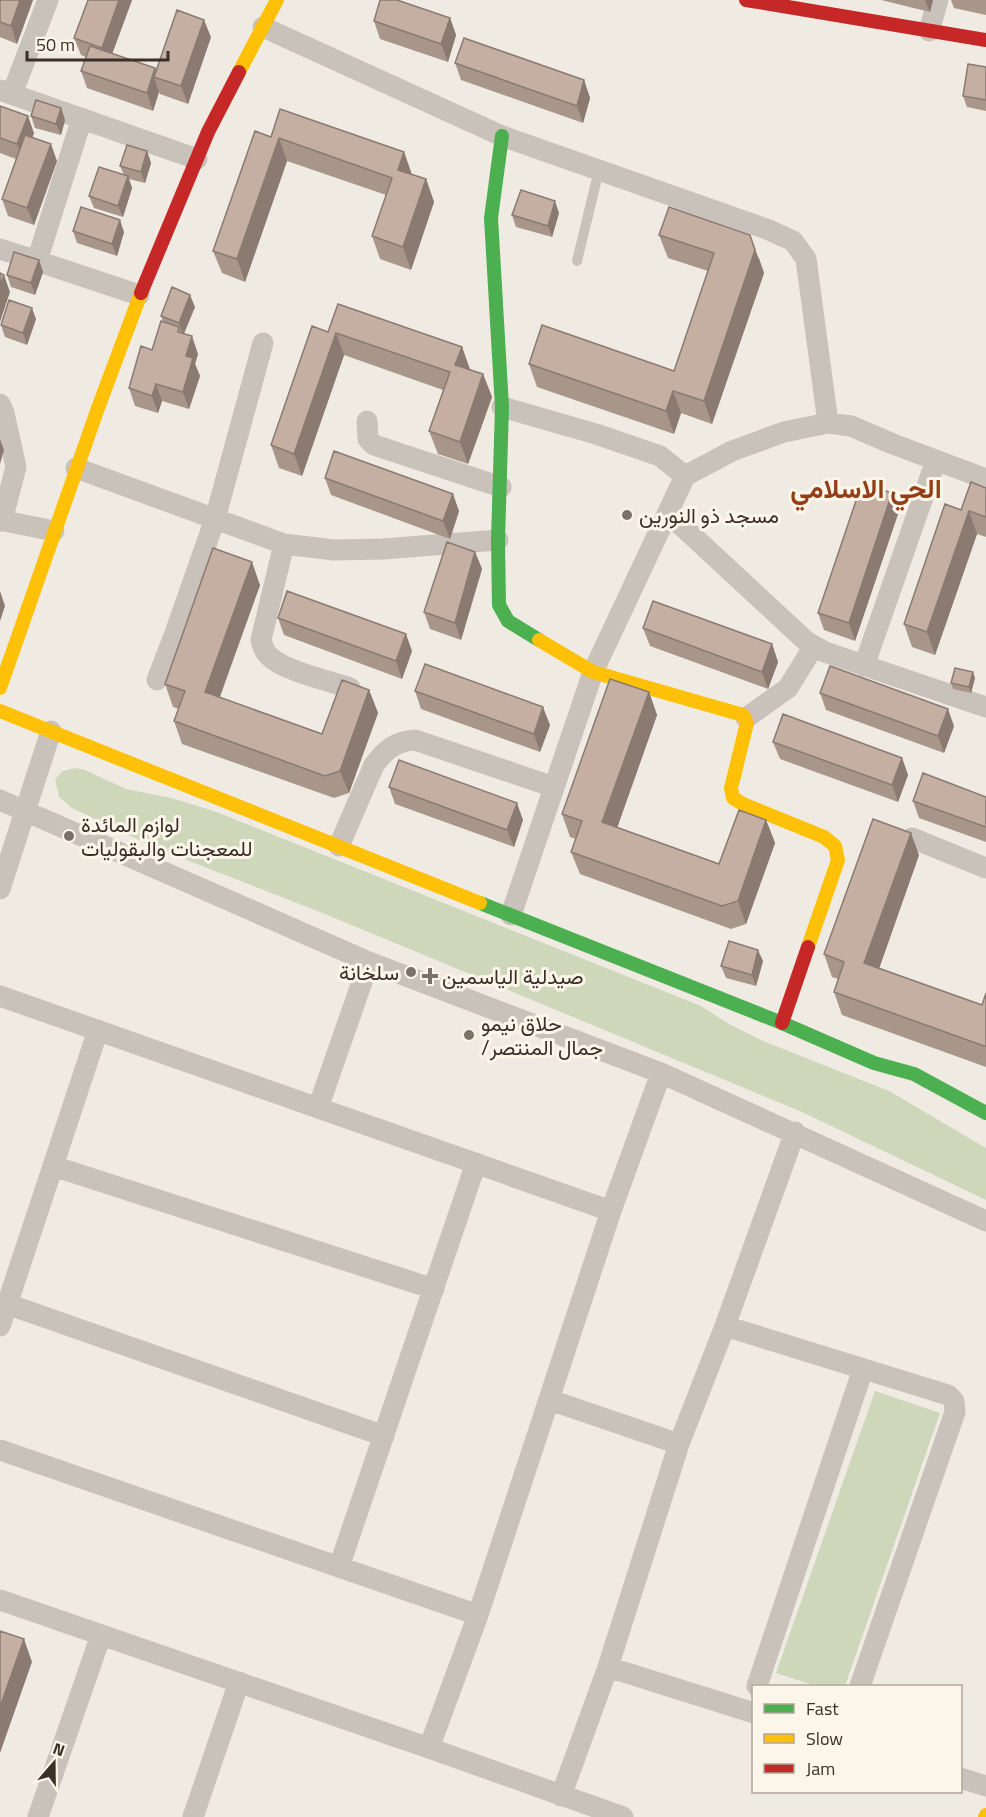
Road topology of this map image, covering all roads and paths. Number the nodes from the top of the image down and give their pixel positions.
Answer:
1 (48, 0) edge
2 (277, 0) edge
3 (746, 0) edge
4 (938, 0) edge
5 (808, 5) edge
6 (263, 27) junction
7 (929, 31) junction
8 (986, 40) edge
9 (6, 92) edge
10 (82, 118) junction
11 (502, 136) junction
12 (197, 159) junction
13 (598, 170) junction
14 (0, 249) edge
15 (37, 261) junction
16 (577, 261) dead end
17 (139, 295) junction
18 (263, 343) dead end
19 (502, 407) junction
20 (1, 411) edge
21 (367, 421) dead end
22 (828, 423) junction
23 (936, 460) junction
24 (76, 468) junction
25 (684, 476) junction
26 (986, 478) edge
27 (501, 486) junction
28 (668, 513) junction
29 (214, 519) junction
30 (1, 520) edge
31 (54, 531) junction
32 (498, 540) junction
33 (284, 543) junction
34 (814, 645) junction
35 (864, 666) junction
36 (593, 672) junction
37 (157, 680) dead end
38 (350, 687) edge
39 (0, 688) edge
40 (986, 707) edge
41 (0, 711) edge
42 (746, 718) junction
43 (51, 730) junction
44 (554, 787) junction
45 (0, 800) edge
46 (26, 811) junction
47 (912, 838) edge
48 (339, 846) junction
49 (986, 868) edge
50 (0, 890) edge
51 (511, 915) junction
52 (369, 962) junction
53 (0, 996) edge
54 (782, 1023) junction
55 (98, 1030) junction
56 (873, 1063) junction
57 (661, 1073) junction
58 (897, 1083) dead end
59 (952, 1093) junction
60 (986, 1102) edge
61 (318, 1108) junction
62 (986, 1113) edge
63 (795, 1132) junction
64 (476, 1163) junction
65 (53, 1166) junction
66 (611, 1211) junction
67 (986, 1221) edge
68 (434, 1289) junction
69 (8, 1304) junction
70 (0, 1326) edge
71 (725, 1326) junction
72 (863, 1369) junction
73 (550, 1400) junction
74 (384, 1436) junction
75 (679, 1444) junction
76 (0, 1450) edge
77 (339, 1567) junction
78 (0, 1600) edge
79 (478, 1616) junction
80 (101, 1635) junction
81 (608, 1667) junction
82 (239, 1682) junction
83 (757, 1685) edge
84 (860, 1685) edge
85 (752, 1707) edge
86 (429, 1748) junction
87 (962, 1779) edge
88 (986, 1786) edge
89 (561, 1796) junction
90 (195, 1816) edge
91 (38, 1817) edge
92 (623, 1817) edge

1 - 9 street
2 - 6 street
3 - 5 street
4 - 7 street
5 - 7 street
6 - 11 street
6 - 12 street
7 - 8 street
9 - 10 street
10 - 12 street
10 - 15 street
11 - 13 street
11 - 19 street
12 - 17 street
13 - 16 lane
13 - 22 street
14 - 15 street
15 - 17 street
17 - 24 street
18 - 29 street
19 - 25 street
19 - 27 street
20 - 30 street
21 - 27 street
22 - 23 street
22 - 25 street
23 - 26 street
23 - 35 street
24 - 29 street
24 - 31 street
25 - 28 street
27 - 32 street
28 - 34 street
28 - 36 street
29 - 33 street
29 - 37 street
30 - 31 street
31 - 39 street
32 - 33 street
32 - 36 street
33 - 38 street
34 - 35 street
34 - 42 street
35 - 40 street
36 - 42 street
36 - 44 street
41 - 43 street
42 - 54 street
43 - 46 street
43 - 48 street
44 - 48 street
44 - 51 street
45 - 46 street
46 - 50 street
46 - 52 street
47 - 49 street
48 - 51 street
51 - 54 street
52 - 57 street
52 - 61 street
53 - 55 street
54 - 56 street
55 - 61 street
55 - 65 street
56 - 58 street
56 - 59 street
57 - 63 street
57 - 66 street
59 - 60 street
59 - 62 street
61 - 64 street
63 - 67 street
63 - 71 street
64 - 66 street
64 - 68 street
65 - 68 street
65 - 69 street
66 - 73 street
68 - 74 street
69 - 70 street
69 - 74 street
71 - 72 street
71 - 75 street
72 - 83 street
72 - 84 street
73 - 75 street
73 - 79 street
74 - 77 street
75 - 81 street
76 - 77 street
77 - 79 street
78 - 80 street
79 - 86 street
80 - 82 street
80 - 91 street
81 - 85 street
81 - 89 street
82 - 86 street
82 - 90 street
86 - 89 street
87 - 88 street
89 - 92 street

